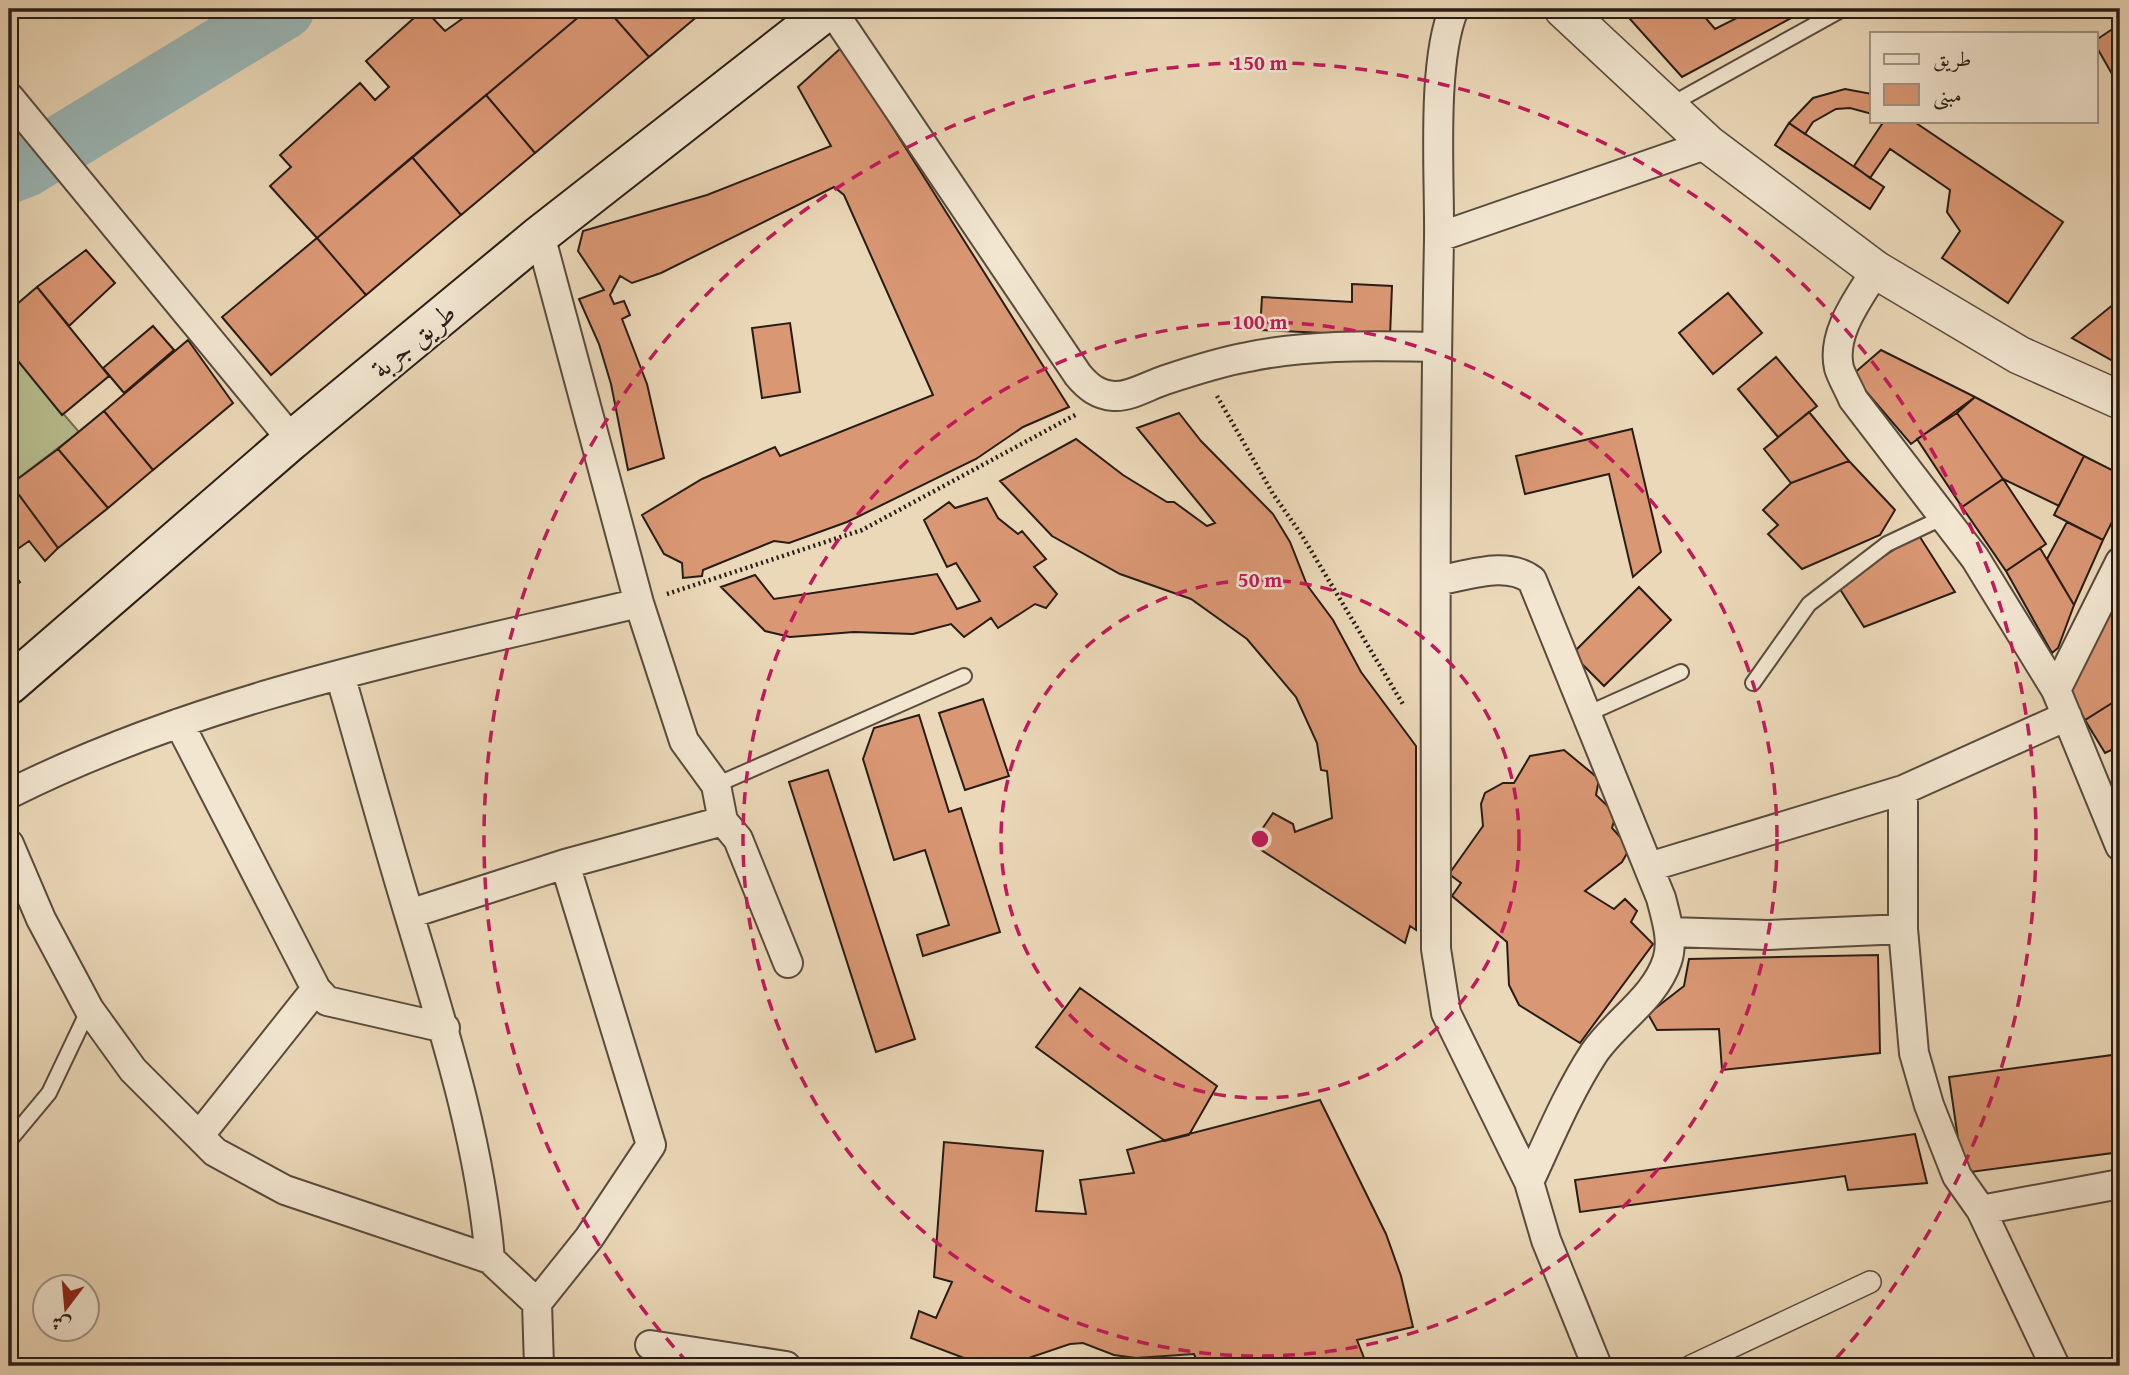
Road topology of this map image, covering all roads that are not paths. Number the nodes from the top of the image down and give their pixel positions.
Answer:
1 (830, 9) edge
2 (1454, 9) edge
3 (1563, 9) edge
4 (1843, 9) edge
5 (9, 96) edge
6 (1668, 106) junction
7 (1708, 144) junction
8 (540, 235) junction
9 (1439, 237) junction
10 (1876, 270) junction
11 (1436, 347) junction
12 (2120, 400) edge
13 (292, 440) junction
14 (1944, 517) junction
15 (2120, 562) edge
16 (1436, 581) junction
17 (639, 603) junction
18 (1681, 672) dead end
19 (340, 675) junction
20 (964, 676) dead end
21 (1753, 683) dead end
22 (9, 685) edge
23 (2061, 703) junction
24 (1587, 714) junction
25 (179, 723) junction
26 (716, 785) junction
27 (1903, 790) junction
28 (9, 794) edge
29 (723, 821) junction
30 (9, 844) edge
31 (2120, 846) edge
32 (565, 864) junction
33 (1649, 867) junction
34 (409, 914) junction
35 (1903, 929) junction
36 (1669, 932) junction
37 (788, 963) dead end
38 (316, 989) junction
39 (89, 1009) junction
40 (445, 1028) junction
41 (199, 1136) junction
42 (9, 1140) edge
43 (1529, 1182) junction
44 (2120, 1184) edge
45 (1981, 1210) junction
46 (490, 1259) junction
47 (1870, 1282) dead end
48 (537, 1303) junction
49 (650, 1345) dead end
50 (539, 1366) edge
51 (786, 1366) edge
52 (1597, 1366) edge
53 (1691, 1366) edge
54 (2054, 1366) edge

1 - 8 main road, طريق جربة
1 - 11 street
2 - 9 street
3 - 6 street
4 - 6 lane
5 - 13 street
6 - 7 street
7 - 9 street
7 - 10 street
8 - 13 main road, طريق جربة
8 - 17 street
9 - 11 street
10 - 12 street
10 - 14 street
11 - 16 street
13 - 22 main road, طريق جربة
14 - 21 lane
14 - 23 street
15 - 23 street
16 - 24 street
16 - 43 street
17 - 19 street
17 - 26 street
18 - 24 lane
19 - 25 street
19 - 34 street
20 - 26 lane
23 - 27 street
23 - 31 street
24 - 33 street
25 - 28 street
25 - 38 street
26 - 29 street
27 - 33 street
27 - 35 street
29 - 32 street
29 - 37 street
30 - 39 street
32 - 34 street
32 - 48 street
33 - 36 street
34 - 40 street
35 - 36 street
35 - 45 street
36 - 43 street
38 - 40 street
38 - 41 street
39 - 41 street
39 - 42 lane
40 - 46 street
41 - 46 street
43 - 52 street
44 - 45 street
45 - 54 street
46 - 48 street
47 - 53 street
48 - 50 street
49 - 51 street

